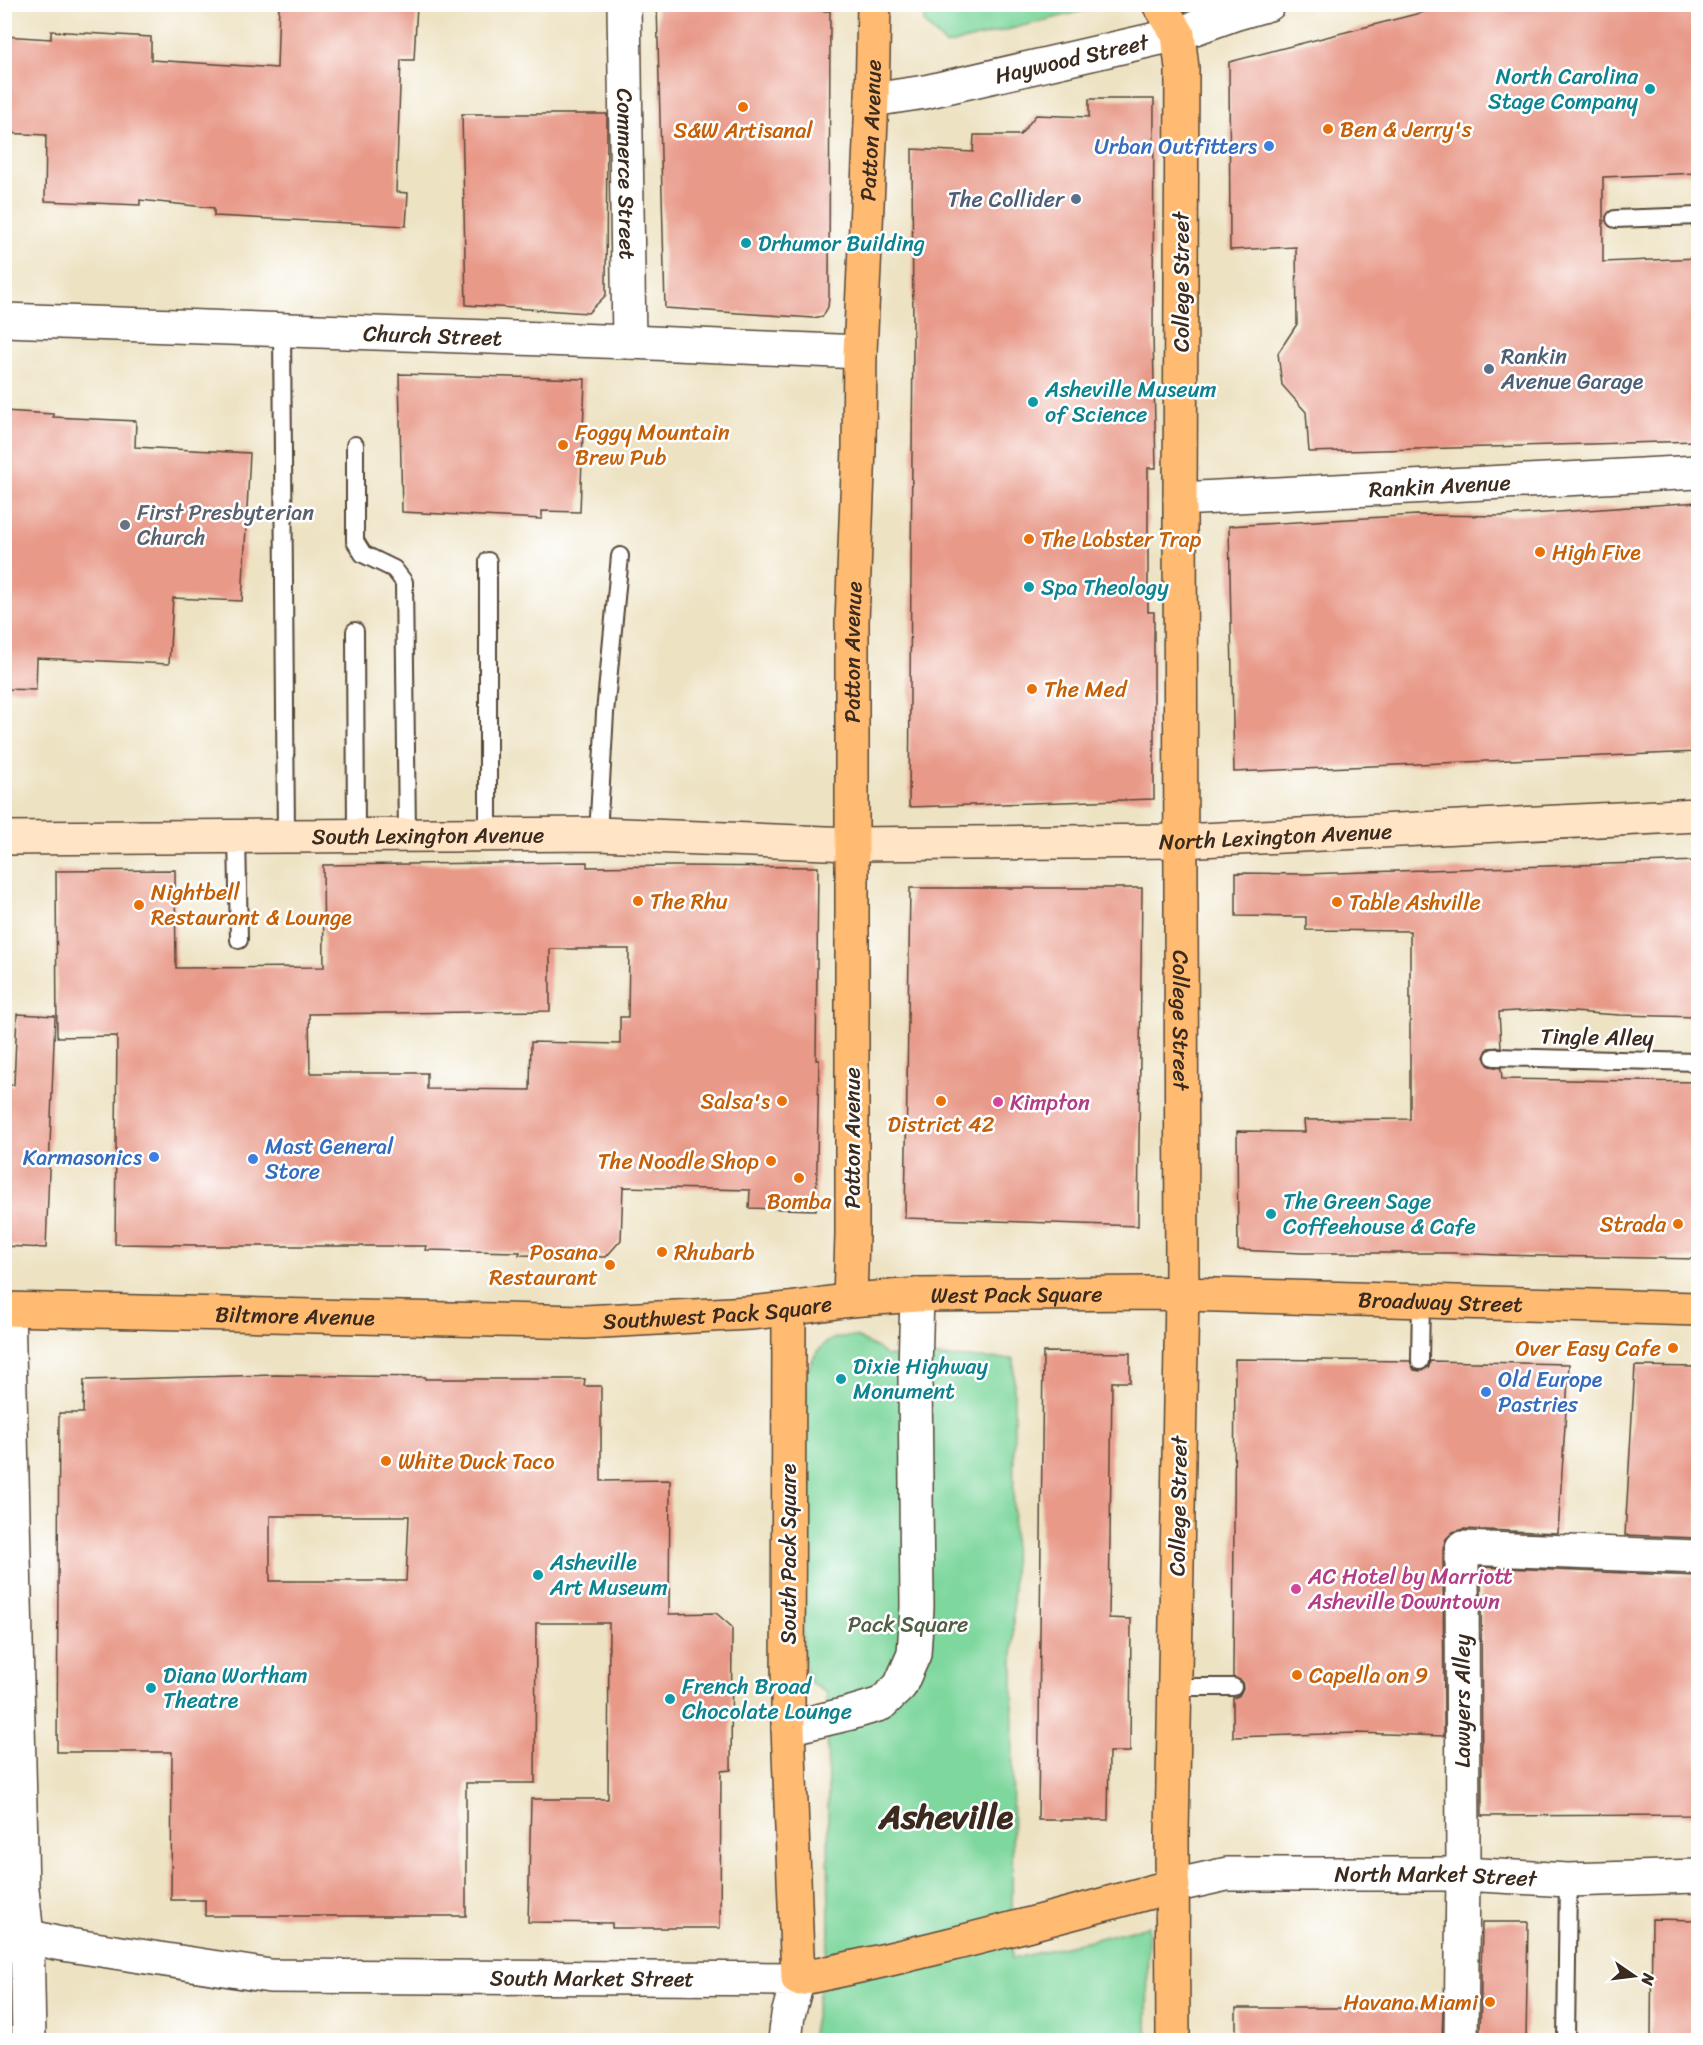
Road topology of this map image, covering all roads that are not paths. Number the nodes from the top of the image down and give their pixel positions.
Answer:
1 (624, 4) edge
2 (874, 4) edge
3 (1159, 4) edge
4 (1269, 4) edge
5 (1178, 34) junction
6 (872, 100) junction
7 (1698, 216) edge
8 (1615, 219) dead end
9 (4, 320) edge
10 (282, 330) junction
11 (629, 342) junction
12 (860, 352) junction
13 (355, 445) dead end
14 (1698, 472) edge
15 (1180, 499) junction
16 (620, 556) dead end
17 (488, 561) dead end
18 (355, 631) dead end
19 (1698, 815) edge
20 (357, 834) junction
21 (407, 834) junction
22 (488, 834) junction
23 (598, 834) junction
24 (237, 835) junction
25 (286, 835) junction
26 (4, 837) edge
27 (1181, 841) junction
28 (852, 844) junction
29 (238, 940) dead end
30 (1494, 1057) dead end
31 (1698, 1062) edge
32 (1182, 1293) junction
33 (917, 1295) junction
34 (850, 1300) junction
35 (1421, 1301) junction
36 (6, 1309) edge
37 (789, 1309) junction
38 (1698, 1309) edge
39 (585, 1322) joint
40 (1420, 1361) dead end
41 (1698, 1557) edge
42 (9, 1589) edge
43 (1175, 1687) junction
44 (1233, 1687) dead end
45 (788, 1728) junction
46 (1463, 1874) junction
47 (1698, 1876) edge
48 (1568, 1880) junction
49 (1173, 1887) junction
50 (16, 1933) edge
51 (798, 1979) junction
52 (29, 2040) edge
53 (785, 2040) edge
54 (1173, 2040) edge
55 (1461, 2040) edge
56 (1566, 2040) edge

1 - 11 street, Commerce Street
2 - 6 main road, Patton Avenue
3 - 5 main road, College Street
4 - 5 street, Haywood Street
5 - 6 street, Haywood Street
5 - 15 main road, College Street
6 - 12 main road, Patton Avenue
7 - 8 lane
9 - 10 street, Church Street
10 - 11 street, Church Street
10 - 25 lane
11 - 12 street, Church Street
12 - 28 main road, Patton Avenue
13 - 21 lane
14 - 15 street, Rankin Avenue
15 - 27 main road, College Street
16 - 23 lane
17 - 22 lane
18 - 20 lane
19 - 27 main road, North Lexington Avenue
20 - 21 main road, South Lexington Avenue
20 - 25 main road, South Lexington Avenue
21 - 22 main road, South Lexington Avenue
22 - 23 main road, South Lexington Avenue
23 - 28 main road, South Lexington Avenue
24 - 25 main road, South Lexington Avenue
24 - 26 main road, South Lexington Avenue
24 - 29 lane
27 - 28 main road, North Lexington Avenue
27 - 32 main road, College Street
28 - 34 main road, Patton Avenue
30 - 31 lane, Tingle Alley
32 - 33 main road, West Pack Square
32 - 35 main road, Broadway Street
32 - 43 main road, College Street
33 - 34 main road, West Pack Square
33 - 45 street
34 - 37 main road, Southwest Pack Square
35 - 38 main road, Broadway Street
35 - 40 lane
36 - 39 main road, Biltmore Avenue
36 - 42 street
37 - 39 main road, Southwest Pack Square
37 - 45 main road, South Pack Square
41 - 46 street, Lawyers Alley
42 - 50 street
43 - 44 lane
43 - 49 main road, College Street
45 - 51 main road, South Pack Square
46 - 48 street, North Market Street
46 - 49 street, North Market Street
46 - 55 street
47 - 48 street, North Market Street
48 - 56 lane
49 - 51 main road, South Market Street
49 - 54 main road, College Street
50 - 51 street, South Market Street
50 - 52 street
51 - 53 street

